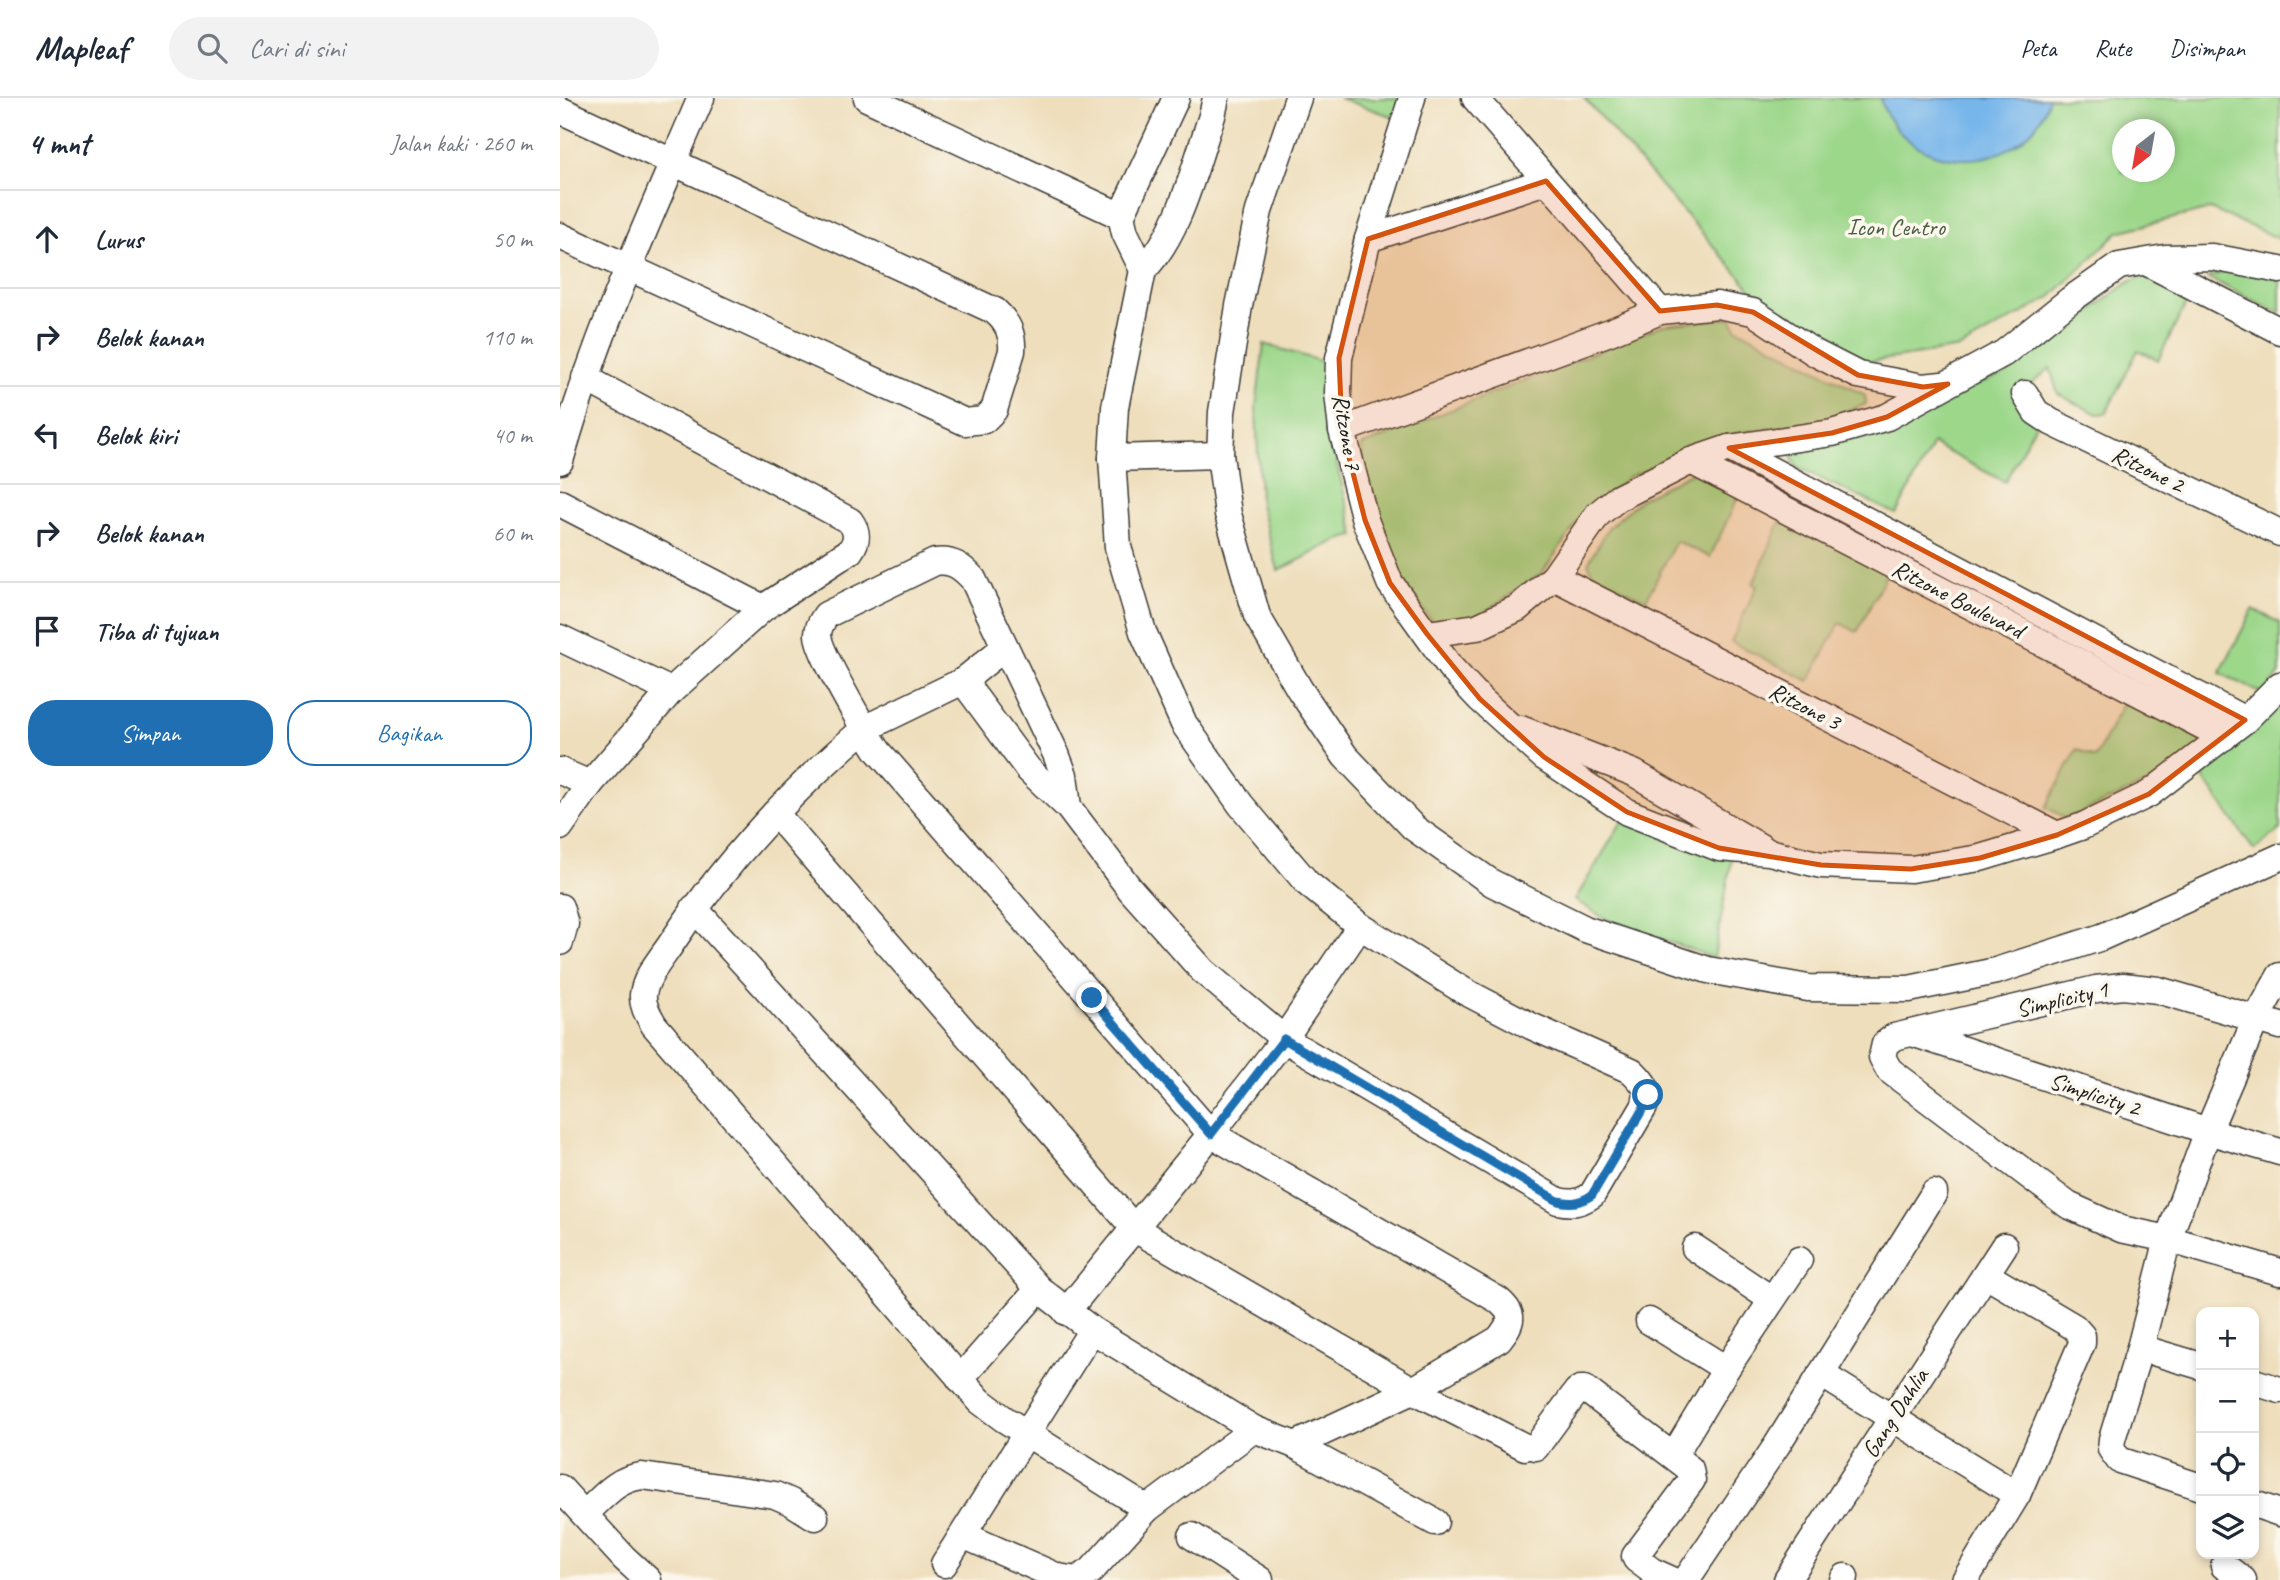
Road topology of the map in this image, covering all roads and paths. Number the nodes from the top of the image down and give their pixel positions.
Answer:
1 (701, 98) edge
2 (867, 98) edge
3 (1177, 98) edge
4 (1298, 98) edge
5 (1412, 98) edge
6 (1475, 98) edge
7 (1214, 107) edge
8 (560, 110) edge
9 (673, 163) junction
10 (1546, 181) junction
11 (1121, 216) junction
12 (560, 236) edge
13 (1368, 239) junction
14 (2146, 261) junction
15 (627, 267) junction
16 (1143, 270) junction
17 (2280, 271) edge
18 (1660, 311) junction
19 (2280, 331) edge
20 (585, 378) junction
21 (1948, 384) junction
22 (2025, 394) dead end
23 (1342, 430) junction
24 (1729, 448) junction
25 (1220, 455) junction
26 (1112, 458) junction
27 (560, 461) edge
28 (1691, 461) junction
29 (560, 503) edge
30 (2280, 533) edge
31 (1554, 577) junction
32 (763, 608) junction
33 (1427, 635) junction
34 (560, 638) edge
35 (1005, 647) junction
36 (963, 681) junction
37 (2280, 685) edge
38 (671, 691) junction
39 (2245, 720) junction
40 (1511, 725) junction
41 (864, 729) junction
42 (2224, 737) junction
43 (560, 771) edge
44 (590, 784) junction
45 (1068, 807) junction
46 (775, 813) junction
47 (560, 827) edge
48 (2057, 835) junction
49 (1769, 852) junction
50 (2280, 857) edge
51 (560, 907) edge
52 (694, 908) junction
53 (1360, 926) junction
54 (560, 942) edge
55 (2280, 976) edge
56 (2268, 1023) edge
57 (1910, 1033) junction
58 (1284, 1039) junction
59 (2208, 1131) junction
60 (1211, 1134) junction
61 (2280, 1152) edge
62 (1934, 1193) dead end
63 (1135, 1229) junction
64 (2168, 1239) junction
65 (2004, 1246) dead end
66 (1695, 1248) dead end
67 (1799, 1260) dead end
68 (2280, 1272) edge
69 (1986, 1275) junction
70 (1039, 1289) junction
71 (1771, 1299) junction
72 (1066, 1312) junction
73 (1649, 1321) dead end
74 (1092, 1330) junction
75 (2140, 1348) junction
76 (2196, 1365) edge
77 (1726, 1368) junction
78 (1821, 1374) junction
79 (960, 1379) junction
80 (2259, 1384) edge
81 (1413, 1390) junction
82 (2280, 1390) edge
83 (1892, 1419) junction
84 (1254, 1429) junction
85 (1027, 1433) junction
86 (1295, 1446) junction
87 (1674, 1455) junction
88 (2196, 1485) edge
89 (560, 1488) edge
90 (2017, 1495) junction
91 (2259, 1506) edge
92 (1147, 1508) junction
93 (2280, 1513) edge
94 (585, 1514) junction
95 (814, 1517) dead end
96 (1435, 1522) dead end
97 (963, 1535) junction
98 (1192, 1536) dead end
99 (944, 1564) dead end
100 (1654, 1577) edge
101 (648, 1580) edge
102 (1260, 1580) edge
103 (1686, 1580) edge
104 (1787, 1580) edge
105 (1965, 1580) edge

1 - 9 street
2 - 11 street
3 - 7 street
3 - 11 street
4 - 25 street
5 - 13 street, Ritzone 7
6 - 10 street
7 - 16 street
8 - 9 street
9 - 15 street
9 - 15 street
10 - 13 street
10 - 18 street
11 - 16 street
12 - 15 street
13 - 23 street, Ritzone 7
14 - 17 street
14 - 19 street
14 - 21 street
15 - 20 street
16 - 26 street
18 - 21 street
18 - 23 street
20 - 27 street
20 - 32 street
21 - 24 street
22 - 30 street, Ritzone 2
23 - 33 street, Ritzone 7
24 - 28 street
24 - 39 street, Ritzone Boulevard
25 - 26 street
25 - 50 street
26 - 53 street
28 - 31 street
28 - 42 street, Ritzone Boulevard
29 - 32 street
31 - 33 street
31 - 48 street, Ritzone 3
32 - 38 street
33 - 40 street, Ritzone 7
34 - 38 street
35 - 36 street
35 - 41 street
35 - 45 street
36 - 41 street
36 - 45 street
37 - 39 street
38 - 44 street
39 - 42 street
40 - 49 street
40 - 49 street
41 - 46 street
41 - 60 street
42 - 48 street
43 - 44 street
44 - 47 street
45 - 58 street
46 - 52 street
46 - 63 street
48 - 49 street
51 - 54 street
52 - 70 street
52 - 79 street
53 - 58 street
53 - 58 street
55 - 56 street
56 - 57 street, Simplicity 1
56 - 59 street
57 - 59 street, Simplicity 2
57 - 64 street, Simplicity 1
58 - 60 street
59 - 61 street, Simplicity 2
59 - 64 street
60 - 63 street
60 - 81 street
62 - 78 street
63 - 72 street
63 - 81 street
64 - 68 street
64 - 75 street
65 - 69 street, Gang Dahlia
66 - 71 street
67 - 71 street
69 - 83 street, Gang Dahlia
69 - 90 street
70 - 72 street
70 - 79 street
71 - 77 street
72 - 74 street
73 - 77 street
74 - 84 street
74 - 85 street
75 - 76 street
75 - 88 street
77 - 87 street
78 - 83 street
78 - 103 street
79 - 85 street
80 - 82 street
81 - 86 street
81 - 87 street
83 - 90 street
83 - 104 street, Gang Dahlia
84 - 86 street
84 - 92 street
85 - 92 street
85 - 97 street
86 - 96 street
87 - 100 street
89 - 94 street
90 - 105 street
91 - 93 street
92 - 97 street
94 - 95 street
94 - 101 street
97 - 99 street
98 - 102 street

